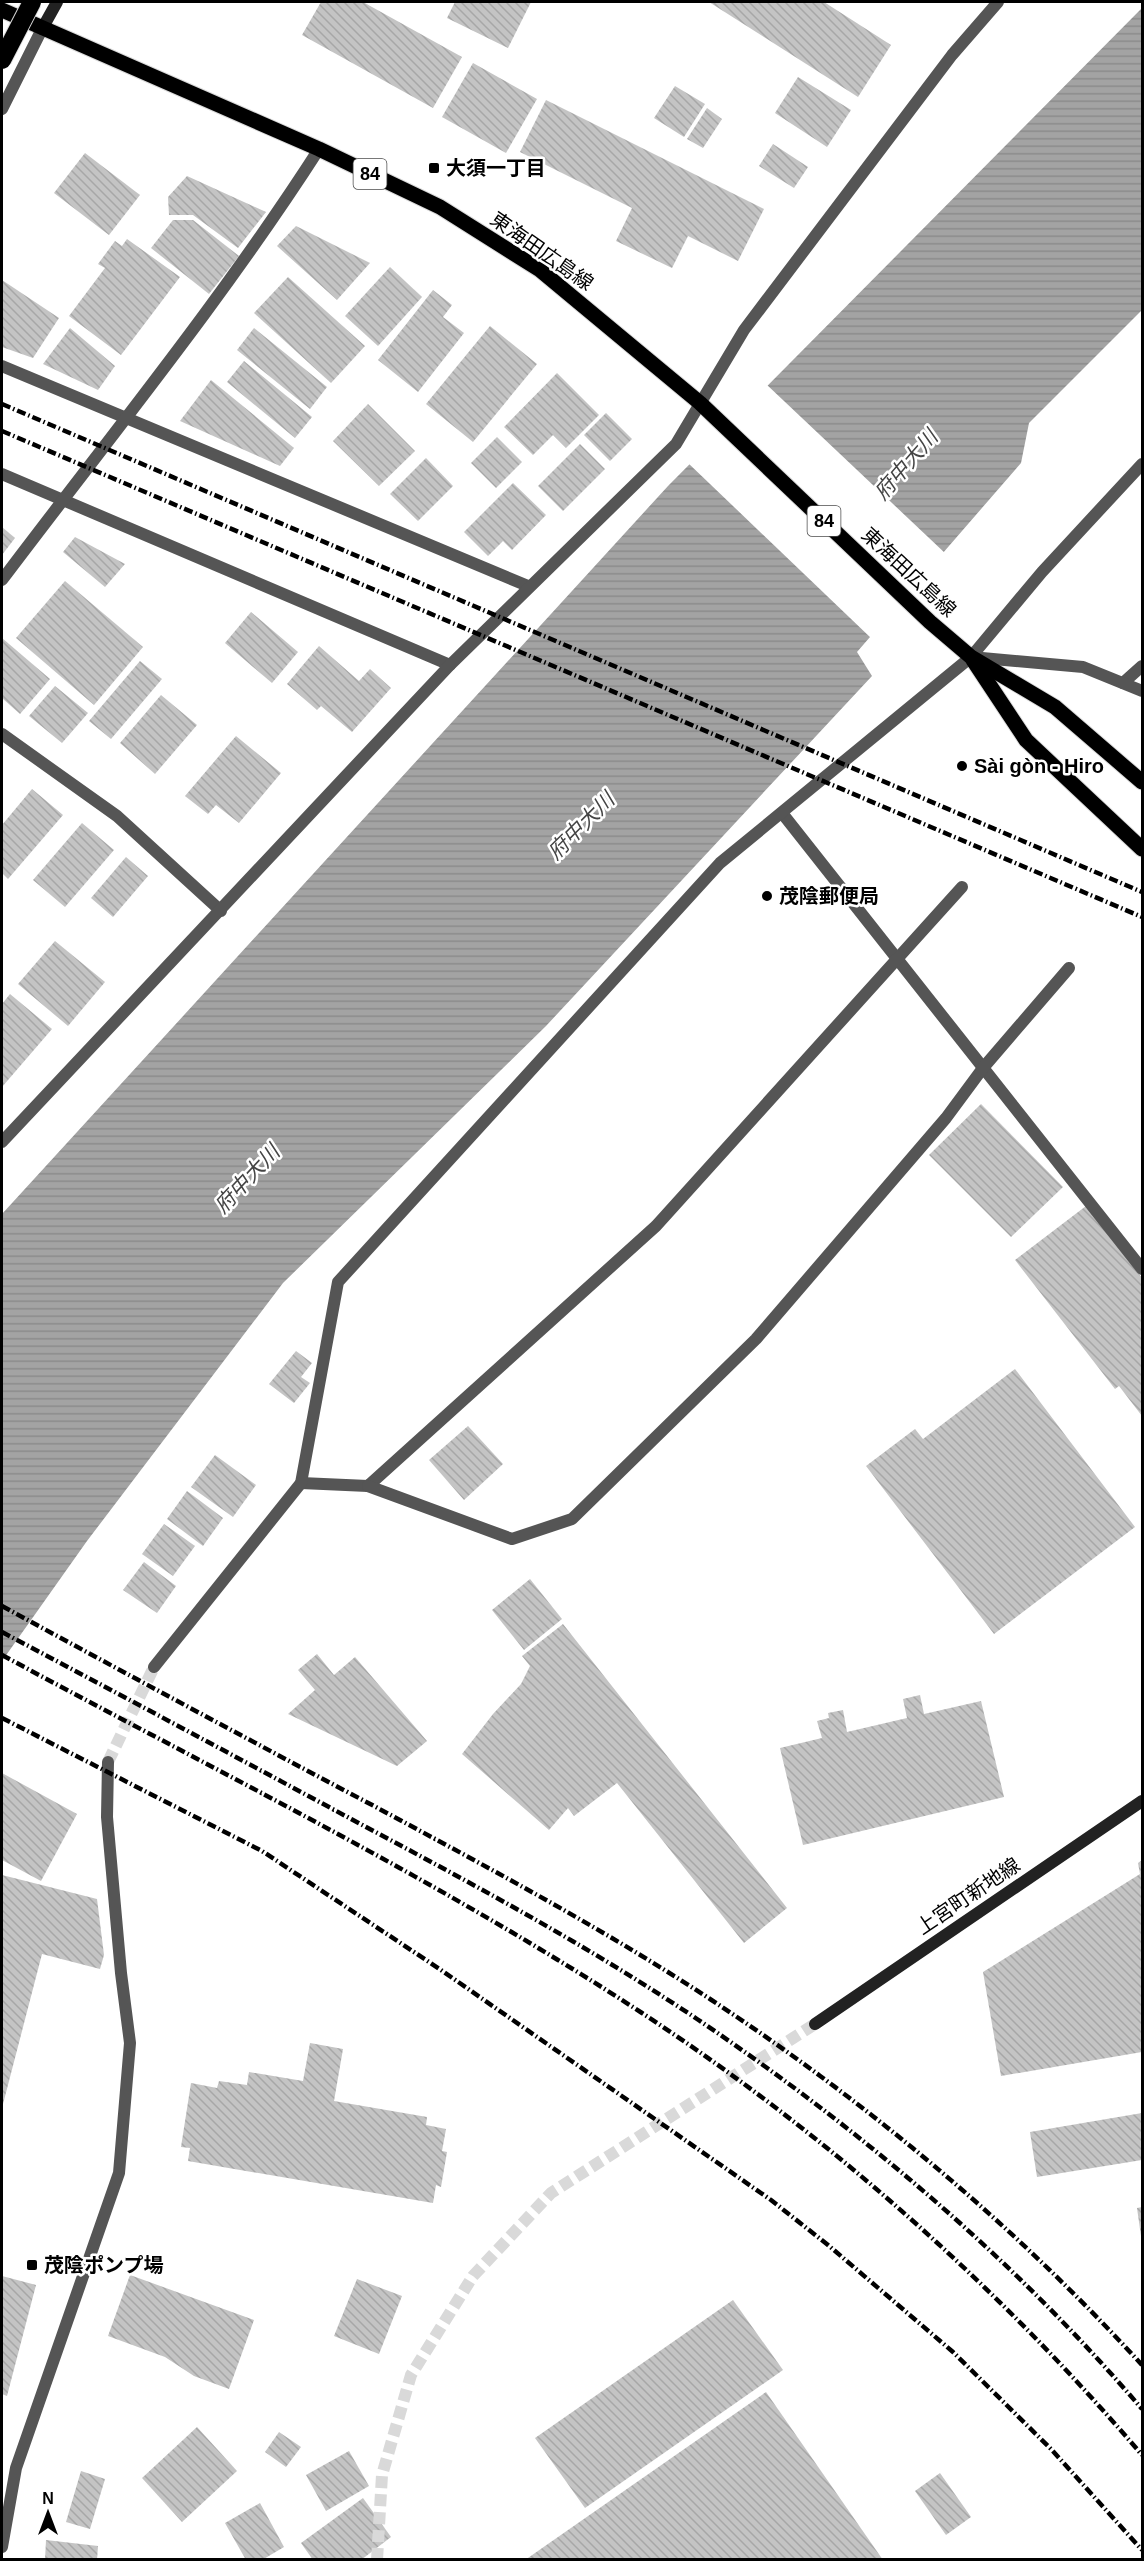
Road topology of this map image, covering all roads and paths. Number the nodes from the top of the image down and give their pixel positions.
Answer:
1 (32, 2) edge
2 (57, 2) edge
3 (998, 2) edge
4 (2, 10) edge
5 (42, 29) junction
6 (2, 60) edge
7 (2, 109) edge
8 (319, 150) junction
9 (2, 366) edge
10 (700, 403) junction
11 (129, 418) junction
12 (1143, 464) edge
13 (2, 474) edge
14 (62, 500) junction
15 (2, 580) edge
16 (528, 586) junction
17 (971, 657) junction
18 (450, 665) junction
19 (1143, 666) edge
20 (1123, 683) junction
21 (1143, 691) edge
22 (2, 734) edge
23 (1143, 782) edge
24 (782, 813) junction
25 (1143, 849) edge
26 (962, 887) dead end
27 (221, 910) junction
28 (897, 960) junction
29 (1069, 968) dead end
30 (983, 1068) junction
31 (2, 1142) edge
32 (1143, 1269) edge
33 (301, 1483) junction
34 (368, 1486) junction
35 (154, 1667) tunnel mouth
36 (108, 1762) tunnel mouth
37 (1143, 1801) edge
38 (815, 2024) tunnel mouth
39 (2, 2547) edge

1 - 6 highway, bridge
2 - 5 main road
3 - 10 street
4 - 5 main road, 東海田広島線 / 84
5 - 7 street
5 - 8 main road, 東海田広島線 / 84
8 - 10 main road, 東海田広島線 / 84
8 - 11 street
9 - 11 street
10 - 16 street
10 - 17 main road, 東海田広島線 / 84
11 - 14 street
11 - 16 street
12 - 17 street
13 - 14 street
14 - 15 street
14 - 18 street
16 - 18 street
17 - 20 street
17 - 23 main road, 東海田広島線 / 84
17 - 24 street
17 - 25 main road, 東海田広島線 / 84
18 - 27 street
19 - 20 street
20 - 21 street
22 - 27 street
24 - 28 street
24 - 33 street
26 - 28 street
27 - 31 street
28 - 30 street
28 - 34 street
29 - 30 street
30 - 32 street
30 - 34 street
33 - 34 street
33 - 35 street
36 - 39 street
37 - 38 main road, 上宮町新地線

